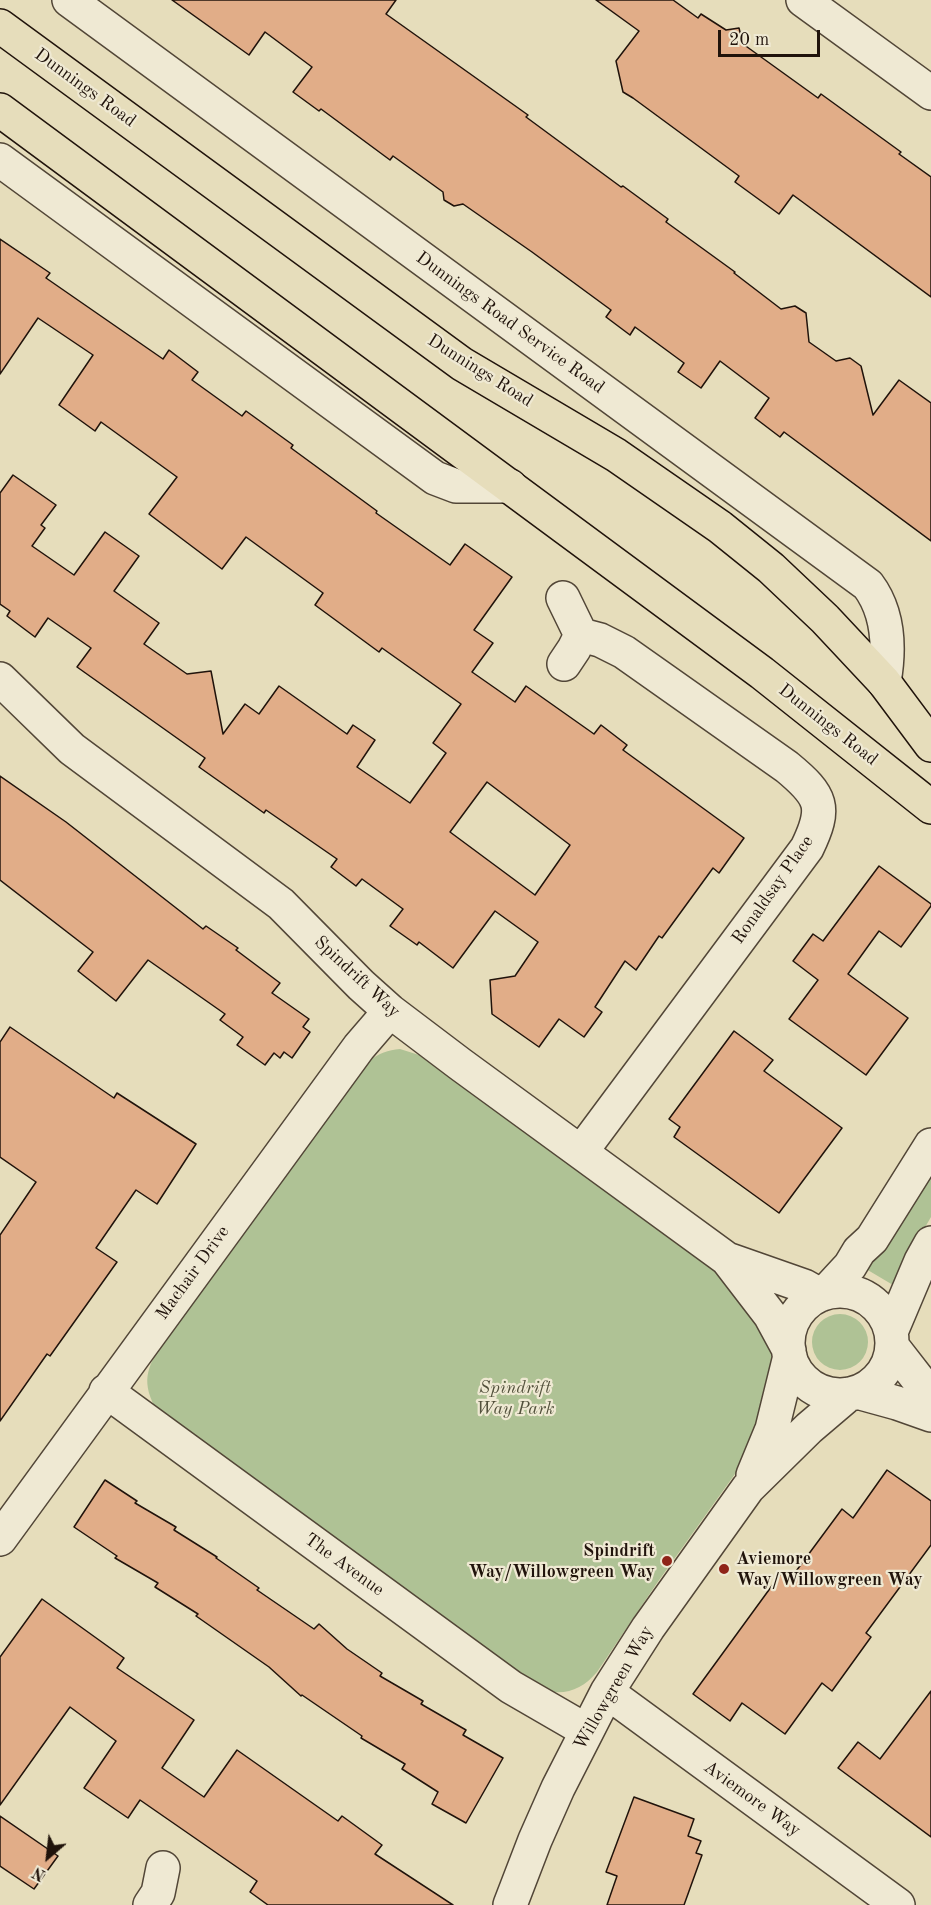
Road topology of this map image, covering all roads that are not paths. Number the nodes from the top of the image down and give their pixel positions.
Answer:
1 (69, 0) edge
2 (803, 0) edge
3 (0, 26) edge
4 (931, 93) edge
5 (0, 110) edge
6 (0, 160) edge
7 (510, 486) junction
8 (563, 598) dead end
9 (581, 634) junction
10 (564, 664) dead end
11 (0, 679) edge
12 (884, 682) junction
13 (931, 745) edge
14 (931, 807) edge
15 (390, 1011) junction
16 (931, 1145) edge
17 (581, 1152) junction
18 (931, 1243) edge
19 (727, 1259) junction
20 (823, 1294) junction
21 (892, 1339) junction
22 (789, 1353) junction
23 (106, 1391) junction
24 (853, 1393) junction
25 (931, 1396) edge
26 (931, 1415) edge
27 (748, 1488) junction
28 (0, 1539) edge
29 (607, 1692) junction
30 (587, 1731) junction
31 (164, 1868) dead end
32 (150, 1905) edge
33 (510, 1905) edge
34 (898, 1905) edge

1 - 12 street, Dunnings Road Service Road
2 - 4 street
3 - 12 main road, Dunnings Road
5 - 7 main road, Dunnings Road
6 - 7 street
7 - 14 main road, Dunnings Road
8 - 9 street
9 - 10 street
9 - 17 street, Ronaldsay Place
11 - 15 street, Spindrift Way
12 - 13 main road, Dunnings Road
15 - 17 street, Spindrift Way
15 - 23 street, Machair Drive
16 - 20 street
17 - 19 street, Spindrift Way
18 - 21 street
19 - 20 street, Spindrift Way
19 - 22 street, Spindrift Way
20 - 21 street
20 - 22 street
21 - 24 street
21 - 25 street
22 - 24 street
22 - 27 street, Willowgreen Way
23 - 28 street, Machair Drive
23 - 30 street, The Avenue
24 - 26 street
24 - 27 street, Willowgreen Way
27 - 29 street, Willowgreen Way
29 - 30 street, Willowgreen Way
29 - 34 street, Aviemore Way
30 - 33 street, Willowgreen Way
31 - 32 street

